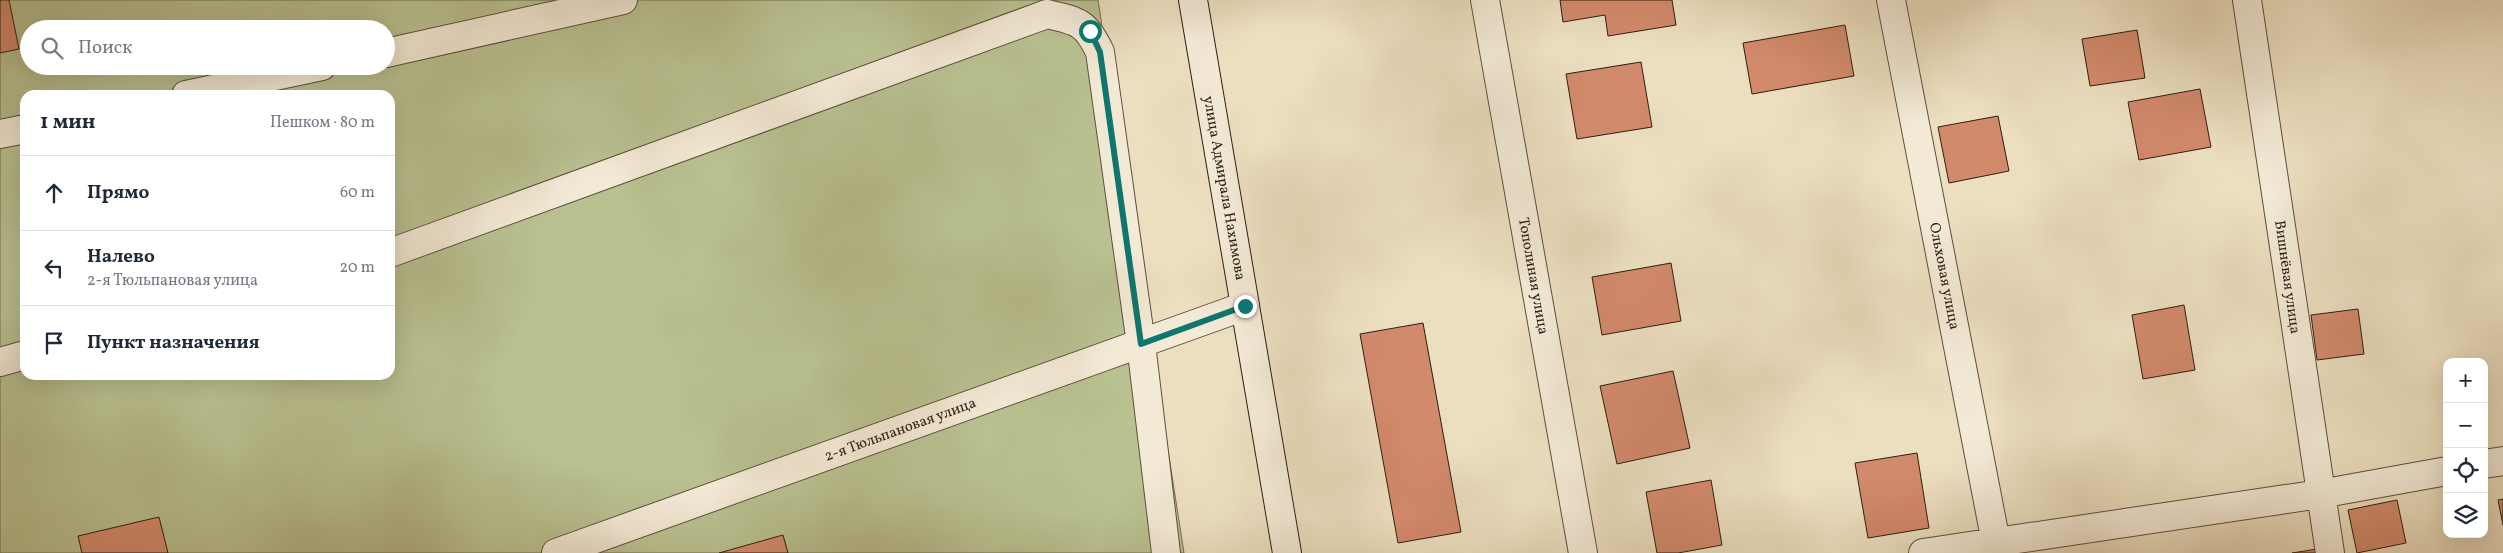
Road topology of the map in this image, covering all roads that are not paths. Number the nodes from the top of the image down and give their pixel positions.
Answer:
1 (623, 0) edge
2 (1193, 0) edge
3 (1485, 0) edge
4 (1891, 0) edge
5 (2247, 0) edge
6 (395, 51) edge
7 (280, 75) edge
8 (209, 90) edge
9 (20, 130) edge
10 (0, 134) edge
11 (395, 251) edge
12 (1245, 306) junction
13 (1141, 344) junction
14 (20, 356) edge
15 (0, 362) edge
16 (2503, 461) edge
17 (2488, 463) edge
18 (2443, 472) edge
19 (2320, 494) junction
20 (1998, 547) edge
21 (556, 553) edge
22 (1166, 553) edge
23 (1287, 553) edge
24 (1583, 553) edge
25 (1923, 553) edge
26 (2330, 553) edge

1 - 6 street
2 - 12 street, улица Адмирала Нахимова
3 - 24 street, Тополиная улица
4 - 20 street, Ольховая улица
5 - 19 street, Вишнёвая улица
7 - 8 street
9 - 10 street
11 - 13 street
12 - 13 street, 2-я Тюльпановая улица
12 - 23 street, улица Адмирала Нахимова
13 - 21 street, 2-я Тюльпановая улица
13 - 22 street
14 - 15 street
16 - 17 street
18 - 19 street
19 - 20 street
19 - 26 street, Вишнёвая улица
20 - 25 street

